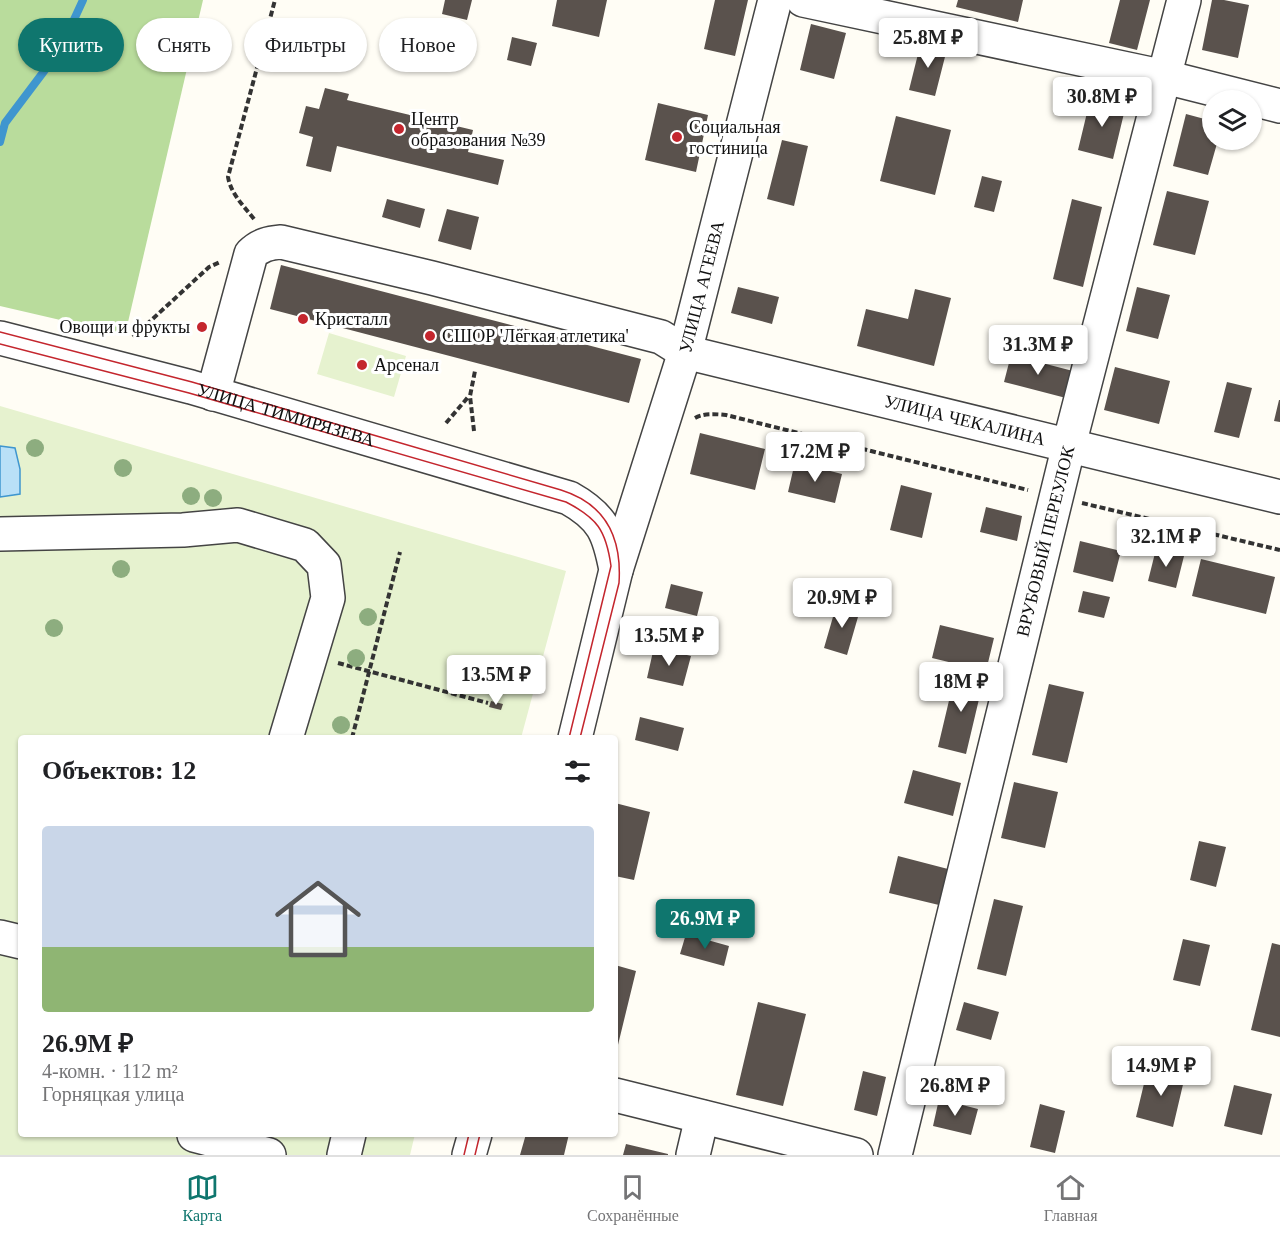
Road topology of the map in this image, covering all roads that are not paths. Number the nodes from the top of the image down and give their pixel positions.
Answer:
1 (774, 0) edge
2 (803, 0) edge
3 (1184, 0) edge
4 (1165, 77) junction
5 (1280, 106) edge
6 (0, 338) edge
7 (685, 352) junction
8 (213, 394) junction
9 (1069, 445) junction
10 (640, 494) junction
11 (1280, 497) edge
12 (577, 502) junction
13 (0, 534) edge
14 (616, 570) junction
15 (287, 735) edge
16 (576, 735) edge
17 (0, 937) edge
18 (18, 941) edge
19 (618, 1096) edge
20 (702, 1117) junction
21 (349, 1137) edge
22 (474, 1137) edge
23 (195, 1141) edge
24 (269, 1155) edge
25 (344, 1155) edge
26 (469, 1155) edge
27 (693, 1155) edge
28 (856, 1155) edge
29 (895, 1155) edge

1 - 7 street, УЛИЦА АГЕЕВА
2 - 4 street
3 - 4 street, ВРУБОВЫЙ ПЕРЕУЛОК
4 - 5 street
4 - 9 street, ВРУБОВЫЙ ПЕРЕУЛОК
6 - 8 street, УЛИЦА ТИМИРЯЗЕВА
7 - 8 street, УЛИЦА ЧЕКАЛИНА
7 - 9 street, УЛИЦА ЧЕКАЛИНА
7 - 10 street, УЛИЦА АГЕЕВА
8 - 12 street, УЛИЦА ТИМИРЯЗЕВА
9 - 11 street, УЛИЦА ЧЕКАЛИНА
9 - 29 street, ВРУБОВЫЙ ПЕРЕУЛОК
10 - 12 street
10 - 14 street, УЛИЦА АГЕЕВА
12 - 14 street, УЛИЦА АГЕЕВА
13 - 15 street
14 - 16 street, УЛИЦА АГЕЕВА
17 - 18 street
19 - 20 street
20 - 27 street
20 - 28 street
21 - 25 street
22 - 26 street
23 - 24 street

